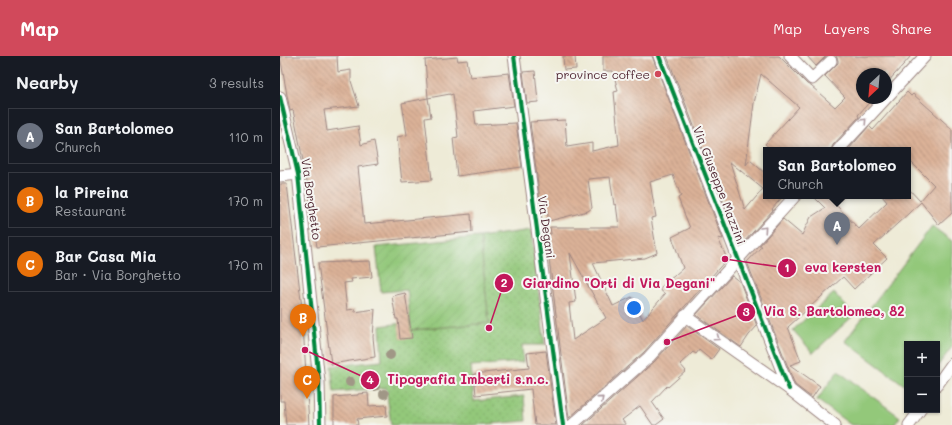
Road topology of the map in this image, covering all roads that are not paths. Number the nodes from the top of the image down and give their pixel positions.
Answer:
1 (514, 56) edge
2 (659, 56) edge
3 (790, 56) edge
4 (925, 56) edge
5 (831, 61) dead end
6 (280, 97) edge
7 (841, 147) edge
8 (298, 174) junction
9 (280, 176) edge
10 (792, 199) edge
11 (738, 258) junction
12 (685, 316) junction
13 (952, 364) edge
14 (940, 381) edge
15 (788, 389) junction
16 (918, 413) edge
17 (320, 425) edge
18 (563, 425) edge
19 (572, 425) edge
20 (835, 425) edge
21 (909, 425) edge

1 - 18 street, Via Degani
2 - 11 street, Via Giuseppe Mazzini
3 - 5 street
7 -> 4 street
6 - 8 street, Via Borghetto
8 - 9 street
8 - 17 street, Via Borghetto
11 -> 10 street
11 - 12 street
11 - 15 street, Via Giuseppe Mazzini
12 -> 15 street
19 -> 12 street
13 - 14 street
15 - 20 street
16 - 21 street

